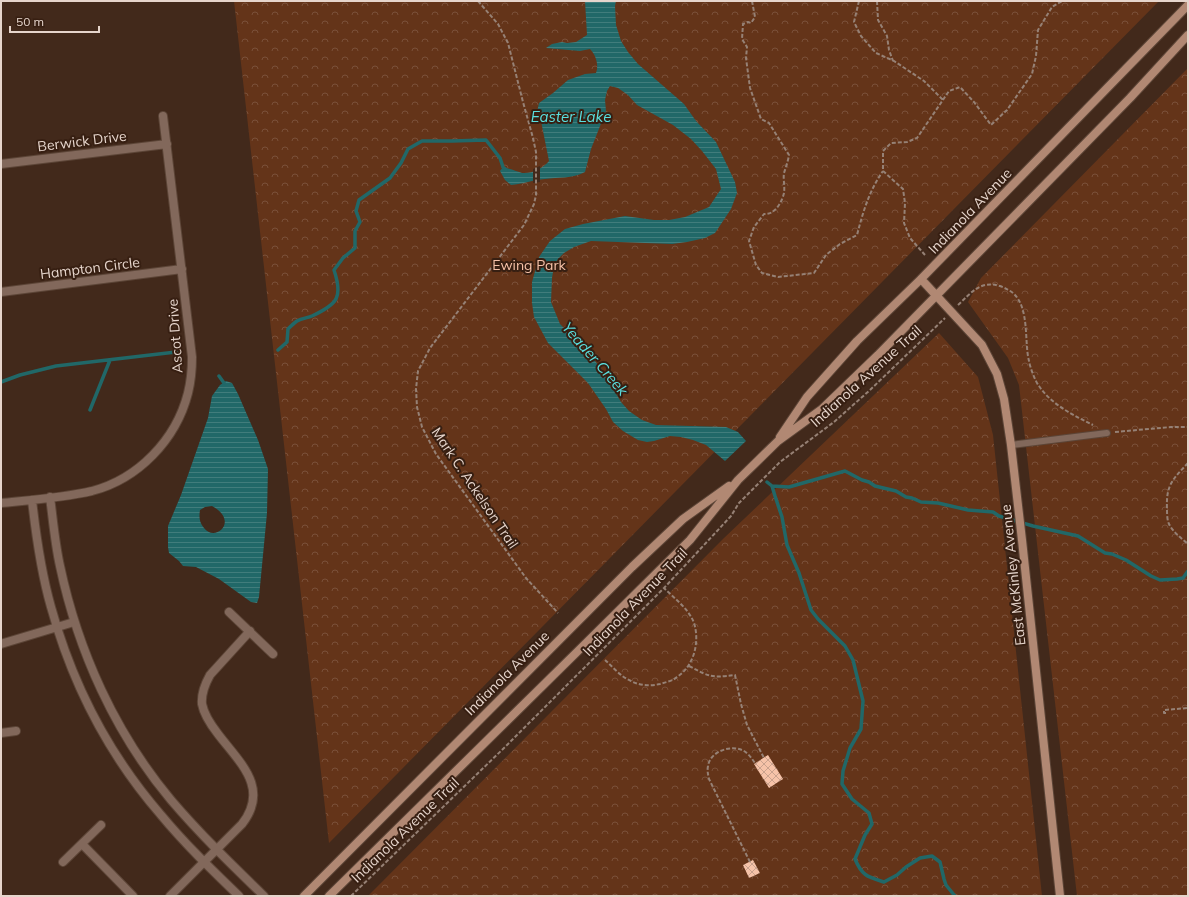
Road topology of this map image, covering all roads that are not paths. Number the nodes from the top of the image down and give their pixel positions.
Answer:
1 (1188, 4) edge
2 (1188, 35) edge
3 (163, 116) dead end
4 (166, 144) junction
5 (1, 164) edge
6 (182, 270) junction
7 (921, 279) junction
8 (1, 292) edge
9 (937, 295) junction
10 (1107, 433) road end
11 (778, 441) junction
12 (1011, 446) junction
13 (738, 480) junction
14 (50, 497) junction
15 (32, 500) junction
16 (1, 503) edge
17 (229, 612) dead end
18 (74, 622) junction
19 (57, 627) junction
20 (250, 631) junction
21 (1, 644) edge
22 (273, 654) dead end
23 (16, 732) dead end
24 (1, 733) edge
25 (101, 825) dead end
26 (82, 844) junction
27 (217, 849) junction
28 (63, 862) dead end
29 (205, 862) junction
30 (133, 896) edge
31 (170, 896) edge
32 (239, 896) edge
33 (264, 896) edge
34 (304, 896) edge
35 (329, 896) edge
36 (1060, 896) edge

1 - 7 main road, Indianola Avenue
2 - 9 main road, Indianola Avenue
3 - 4 street, Ascot Drive
4 - 5 street, Berwick Drive
4 - 6 street, Ascot Drive
6 - 8 street, Hampton Circle
6 - 14 street, Ascot Drive
7 - 9 main road, East McKinley Avenue
7 - 11 main road, Indianola Avenue
9 - 11 main road, Indianola Avenue
9 - 12 main road, East McKinley Avenue
10 - 12 lane
11 - 13 main road, Indianola Avenue
12 - 36 main road, East McKinley Avenue
13 - 34 main road, Indianola Avenue
13 - 35 main road, Indianola Avenue
14 - 15 street, Ascot Drive
14 - 18 street
15 - 16 street, Ascot Drive
15 - 19 street
17 - 20 street
18 - 19 street
18 - 27 street
19 - 21 street
19 - 29 street
20 - 22 street
20 - 27 street
23 - 24 street
25 - 26 street
26 - 28 street
26 - 30 street
27 - 29 street
27 - 33 street
29 - 31 street
29 - 32 street

